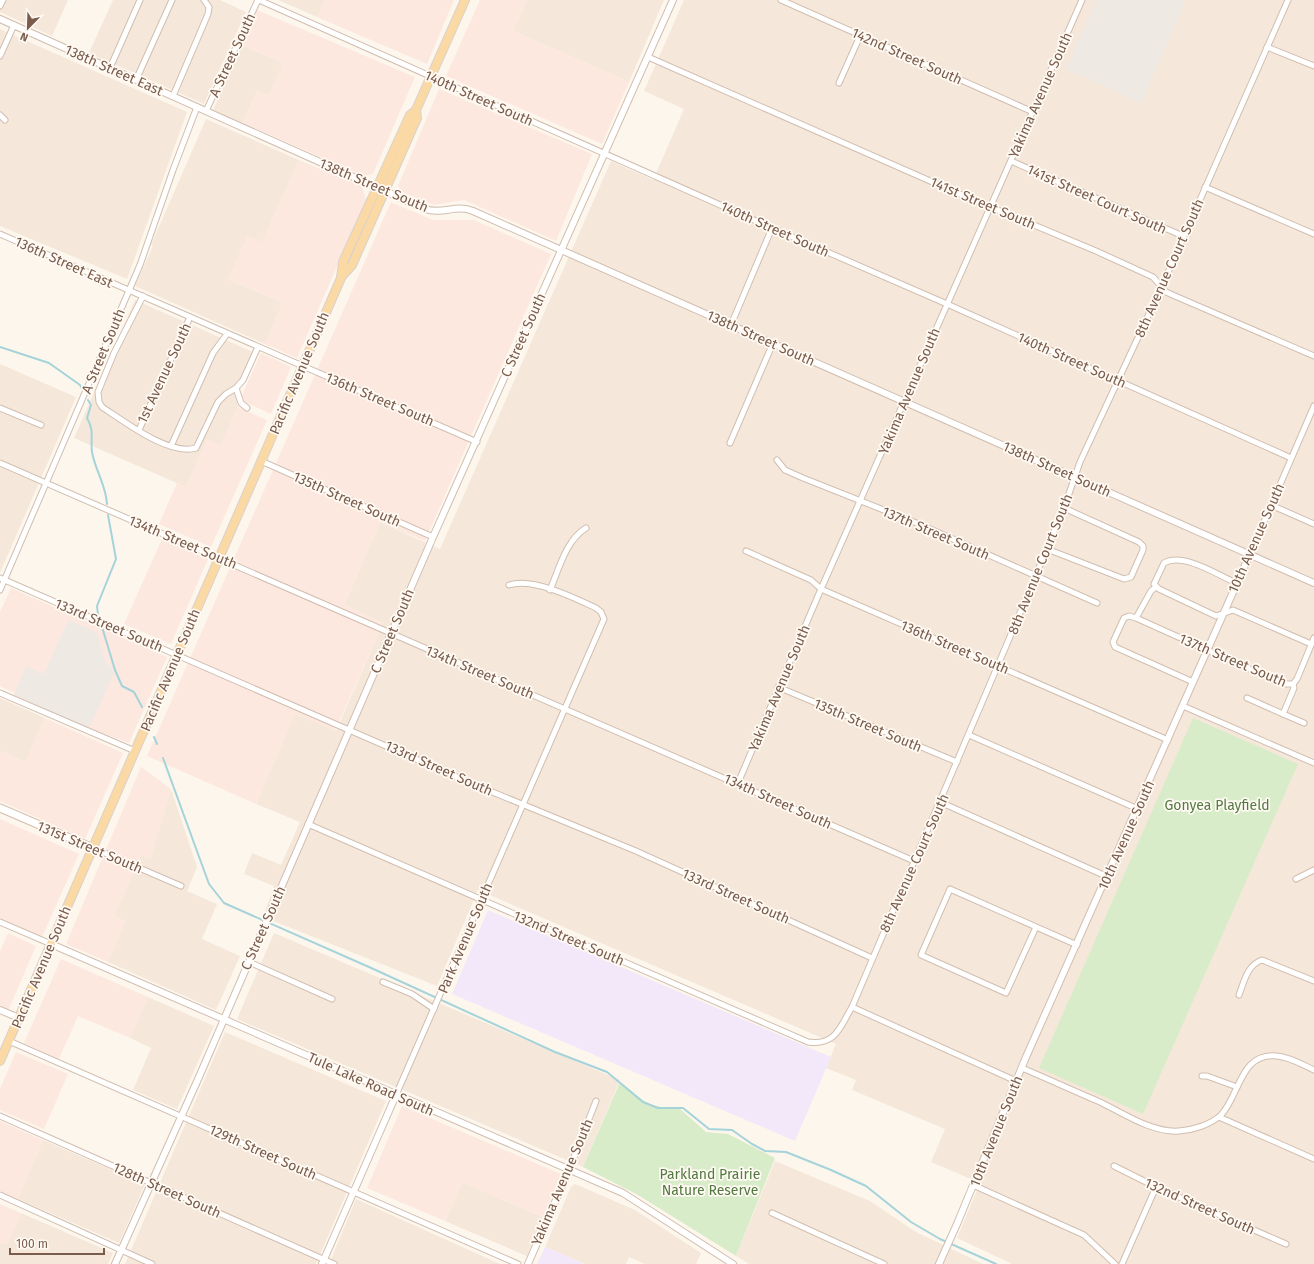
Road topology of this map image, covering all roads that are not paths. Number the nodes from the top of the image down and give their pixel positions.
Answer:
1 (3, 0) edge
2 (140, 0) edge
3 (172, 0) edge
4 (204, 0) edge
5 (258, 0) edge
6 (465, 0) edge
7 (673, 0) edge
8 (781, 0) edge
9 (1082, 0) edge
10 (1288, 0) edge
11 (0, 6) edge
12 (0, 19) edge
13 (14, 26) junction
14 (860, 36) junction
15 (1267, 47) junction
16 (0, 56) edge
17 (648, 57) junction
18 (1314, 66) edge
19 (110, 68) junction
20 (431, 76) junction
21 (136, 80) junction
22 (839, 83) dead end
23 (173, 96) junction
24 (197, 107) junction
25 (416, 110) junction
26 (206, 111) junction
27 (1033, 112) junction
28 (0, 115) edge
29 (5, 120) dead end
30 (604, 153) junction
31 (1011, 161) junction
32 (376, 187) junction
33 (1205, 187) junction
34 (385, 190) junction
35 (991, 207) junction
36 (772, 228) junction
37 (0, 234) edge
38 (1314, 234) edge
39 (1183, 236) junction
40 (561, 249) junction
41 (341, 278) junction
42 (1162, 286) junction
43 (129, 290) junction
44 (143, 296) junction
45 (947, 304) junction
46 (190, 317) junction
47 (731, 325) junction
48 (227, 334) junction
49 (772, 343) junction
50 (258, 347) junction
51 (1314, 356) edge
52 (302, 365) junction
53 (1118, 380) junction
54 (236, 388) junction
55 (904, 402) junction
56 (1314, 406) edge
57 (0, 408) edge
58 (247, 408) dead end
59 (41, 425) dead end
60 (139, 430) junction
61 (477, 442) junction
62 (730, 443) dead end
63 (171, 446) junction
64 (1291, 458) junction
65 (777, 460) dead end
66 (261, 461) junction
67 (0, 463) edge
68 (1076, 478) junction
69 (46, 483) junction
70 (861, 501) junction
71 (1272, 504) junction
72 (1064, 508) junction
73 (1314, 524) edge
74 (586, 528) dead end
75 (433, 537) junction
76 (1047, 549) junction
77 (746, 551) dead end
78 (1250, 554) junction
79 (219, 558) junction
80 (1036, 576) junction
81 (2, 579) edge
82 (1236, 583) junction
83 (1314, 583) edge
84 (509, 585) dead end
85 (1156, 587) junction
86 (821, 589) junction
87 (0, 590) edge
88 (550, 590) junction
89 (1097, 603) dead end
90 (1224, 613) junction
91 (1136, 618) junction
92 (392, 633) junction
93 (1314, 638) edge
94 (1312, 644) junction
95 (1208, 650) junction
96 (177, 655) junction
97 (998, 666) junction
98 (1193, 682) junction
99 (1293, 684) junction
100 (778, 687) junction
101 (0, 694) edge
102 (1247, 698) dead end
103 (1183, 706) junction
104 (565, 708) junction
105 (1283, 714) junction
106 (1304, 723) dead end
107 (350, 729) junction
108 (969, 735) junction
109 (1168, 740) junction
110 (135, 752) junction
111 (957, 762) junction
112 (1314, 763) edge
113 (738, 783) junction
114 (940, 802) junction
115 (523, 804) junction
116 (0, 808) edge
117 (1138, 809) junction
118 (308, 824) junction
119 (93, 848) junction
120 (914, 861) junction
121 (1314, 870) edge
122 (1108, 877) junction
123 (1296, 878) dead end
124 (181, 886) dead end
125 (482, 900) junction
126 (0, 922) edge
127 (1036, 927) junction
128 (51, 944) junction
129 (1077, 945) junction
130 (872, 958) junction
131 (249, 962) junction
132 (1314, 981) edge
133 (382, 982) dead end
134 (1240, 995) dead end
135 (332, 999) dead end
136 (852, 1007) junction
137 (434, 1009) junction
138 (0, 1010) edge
139 (19, 1018) junction
140 (224, 1020) junction
141 (830, 1040) joint
142 (9, 1041) junction
143 (0, 1061) edge
144 (1022, 1068) junction
145 (1314, 1070) edge
146 (1202, 1076) dead end
147 (1016, 1081) junction
148 (1237, 1087) junction
149 (396, 1095) junction
150 (596, 1101) dead end
151 (182, 1115) junction
152 (0, 1116) edge
153 (1219, 1117) junction
154 (1314, 1159) edge
155 (1114, 1166) dead end
156 (569, 1170) junction
157 (152, 1182) junction
158 (973, 1185) junction
159 (1156, 1187) junction
160 (353, 1192) junction
161 (0, 1195) edge
162 (772, 1213) dead end
163 (1286, 1244) dead end
164 (121, 1250) junction
165 (323, 1262) edge
166 (115, 1264) edge
167 (152, 1264) edge
168 (334, 1264) edge
169 (518, 1264) edge
170 (528, 1264) edge
171 (733, 1264) edge
172 (884, 1264) edge
173 (939, 1264) edge
174 (1115, 1264) edge
175 (1122, 1264) edge

1 - 11 street
2 - 19 street
3 - 21 street
4 - 23 street
5 - 20 street, 140th Street South
5 - 26 street, A Street South
6 - 20 main road, Pacific Avenue South
7 - 17 street, C Street South
8 - 14 street, 142nd Street South
9 - 27 street, Yakima Avenue South
10 - 15 street, 8th Avenue Court South
12 - 13 street, 138th Street East
13 - 16 street
13 - 19 street, 138th Street East
14 - 22 street
14 - 27 street, 142nd Street South
15 - 18 street
15 - 33 street, 8th Avenue Court South
17 - 30 street, C Street South
17 - 35 street, 141st Street South
19 - 21 street, 138th Street East
20 - 25 main road, Pacific Avenue South
20 - 30 street, 140th Street South
21 - 23 street, 138th Street East
23 - 24 street, 138th Street East
24 - 26 street, 138th Street East
24 - 43 street, A Street South
25 - 32 main road, Pacific Avenue South
25 - 34 main road, Pacific Avenue South
26 - 32 street, 138th Street South
27 - 31 street, Yakima Avenue South
28 - 29 street
30 - 36 street, 140th Street South
30 - 40 street, C Street South
31 - 35 street, Yakima Avenue South
31 - 39 street, 141st Street Court South
32 - 34 street, 138th Street South
32 - 41 main road, Pacific Avenue South
33 - 38 street
33 - 39 street, 8th Avenue Court South
34 - 40 street, 138th Street South
34 - 41 main road, Pacific Avenue South
35 - 42 street, 141st Street South
35 - 45 street, Yakima Avenue South
36 - 45 street, 140th Street South
36 - 47 street
37 - 43 street, 136th Street East
39 - 42 street, 8th Avenue Court South
40 - 47 street, 138th Street South
40 - 61 street, C Street South
41 - 52 main road, Pacific Avenue South
42 - 51 street, 141st Street South
42 - 53 street, 8th Avenue Court South
43 - 44 street, 136th Street South
43 - 69 street, A Street South
44 - 46 street, 136th Street South
44 - 60 street
45 - 53 street, 140th Street South
45 - 55 street, Yakima Avenue South
46 - 48 street, 136th Street South
46 - 60 street, 1st Avenue South
47 - 49 street, 138th Street South
48 - 50 street, 136th Street South
48 - 63 street
49 - 55 street, 138th Street South
49 - 62 street
50 - 52 street, 136th Street South
50 - 54 street
52 - 61 street, 136th Street South
52 - 66 main road, Pacific Avenue South
53 - 64 street, 140th Street South
53 - 68 street, 8th Avenue Court South
54 - 58 street
54 - 63 street
55 - 68 street, 138th Street South
55 - 70 street, Yakima Avenue South
56 - 64 street, 10th Avenue South
57 - 59 street
60 - 63 street
61 - 75 street, C Street South
64 - 71 street, 10th Avenue South
65 - 70 street, 137th Street South
66 - 75 street, 135th Street South
66 - 79 main road, Pacific Avenue South
67 - 69 street, 134th Street South
68 - 72 street, 8th Avenue Court South
68 - 78 street, 138th Street South
69 - 79 street, 134th Street South
69 - 81 street, A Street South
70 - 80 street, 137th Street South
70 - 86 street, Yakima Avenue South
71 - 73 street
71 - 78 street, 10th Avenue South
72 - 76 street, 8th Avenue Court South
72 - 76 street
74 - 88 street
75 - 92 street, C Street South
76 - 80 street, 8th Avenue Court South
77 - 86 street, 136th Street South
78 - 82 street, 10th Avenue South
78 - 83 street, 138th Street South
79 - 92 street, 134th Street South
79 - 96 main road, Pacific Avenue South
80 - 89 street, 137th Street South
80 - 97 street, 8th Avenue Court South
81 - 87 street, A Street South
81 - 96 street, 133rd Street South
82 - 85 street
82 - 90 street, 10th Avenue South
84 - 88 street
85 - 90 street
85 - 91 street
86 - 97 street, 136th Street South
86 - 100 street, Yakima Avenue South
88 - 104 street, Park Avenue South
90 - 94 street
90 - 95 street, 10th Avenue South
91 - 95 street, 137th Street South
91 - 98 street, 137th Street South
92 - 104 street, 134th Street South
92 - 107 street, C Street South
93 - 94 street
94 - 99 street
95 - 98 street, 10th Avenue South
95 - 99 street, 137th Street South
96 - 107 street, 133rd Street South
96 - 110 main road, Pacific Avenue South
97 - 108 street, 8th Avenue Court South
97 - 109 street, 136th Street South
98 - 103 street, 10th Avenue South
99 - 105 street
100 - 111 street, 135th Street South
100 - 113 street, Yakima Avenue South
101 - 110 street
102 - 105 street
103 - 109 street, 10th Avenue South
103 - 112 street
104 - 113 street, 134th Street South
104 - 115 street, Park Avenue South
105 - 106 street
107 - 115 street, 133rd Street South
107 - 118 street, C Street South
108 - 111 street, 8th Avenue Court South
108 - 117 street
109 - 117 street, 10th Avenue South
110 - 119 main road, Pacific Avenue South
111 - 114 street, 8th Avenue Court South
113 - 120 street, 134th Street South
114 - 120 street, 8th Avenue Court South
114 - 122 street
115 - 125 street, Park Avenue South
115 - 130 street, 133rd Street South
116 - 119 main road, 131st Street South
117 - 122 street, 10th Avenue South
118 - 125 street, 132nd Street South
118 - 131 street, C Street South
119 - 124 street, 131st Street South
119 - 128 main road, Pacific Avenue South
120 - 130 street, 8th Avenue Court South
121 - 123 street
122 - 129 street, 10th Avenue South
125 - 137 street, Park Avenue South
125 - 141 street, 132nd Street South
126 - 128 street, Tule Lake Road South
127 - 127 street
127 - 129 street
128 - 139 main road, Pacific Avenue South
128 - 140 street, Tule Lake Road South
129 - 144 street, 10th Avenue South
130 - 136 street, 8th Avenue Court South
131 - 135 street
131 - 140 street, C Street South
132 - 134 street
133 - 137 street
136 - 141 street, 8th Avenue Court South
136 - 147 street
137 - 149 street, Park Avenue South
138 - 139 street
139 - 142 main road, Pacific Avenue South
140 - 149 street, Tule Lake Road South
140 - 151 street, C Street South
142 - 143 main road, Pacific Avenue South
142 - 151 street, 129th Street South
144 - 147 street, 10th Avenue South
144 - 153 street
145 - 148 street
146 - 148 street
147 - 158 street, 10th Avenue South
148 - 153 street
149 - 156 street, Tule Lake Road South
149 - 160 street, Park Avenue South
150 - 156 street, Yakima Avenue South
151 - 157 street, C Street South
151 - 160 street, 129th Street South
152 - 157 street, 128th Street South
153 - 154 street
155 - 159 street, 132nd Street South
156 - 170 street, Yakima Avenue South
156 - 171 street, Tule Lake Road South
157 - 164 street, C Street South
157 - 165 street, 128th Street South
158 - 173 street, 10th Avenue South
158 - 174 street
159 - 163 street, 132nd Street South
159 - 175 street
160 - 165 street, Park Avenue South
160 - 169 street, 129th Street South
161 - 164 street
162 - 172 street
164 - 166 street, C Street South
164 - 167 street
165 - 168 street, 128th Street South

